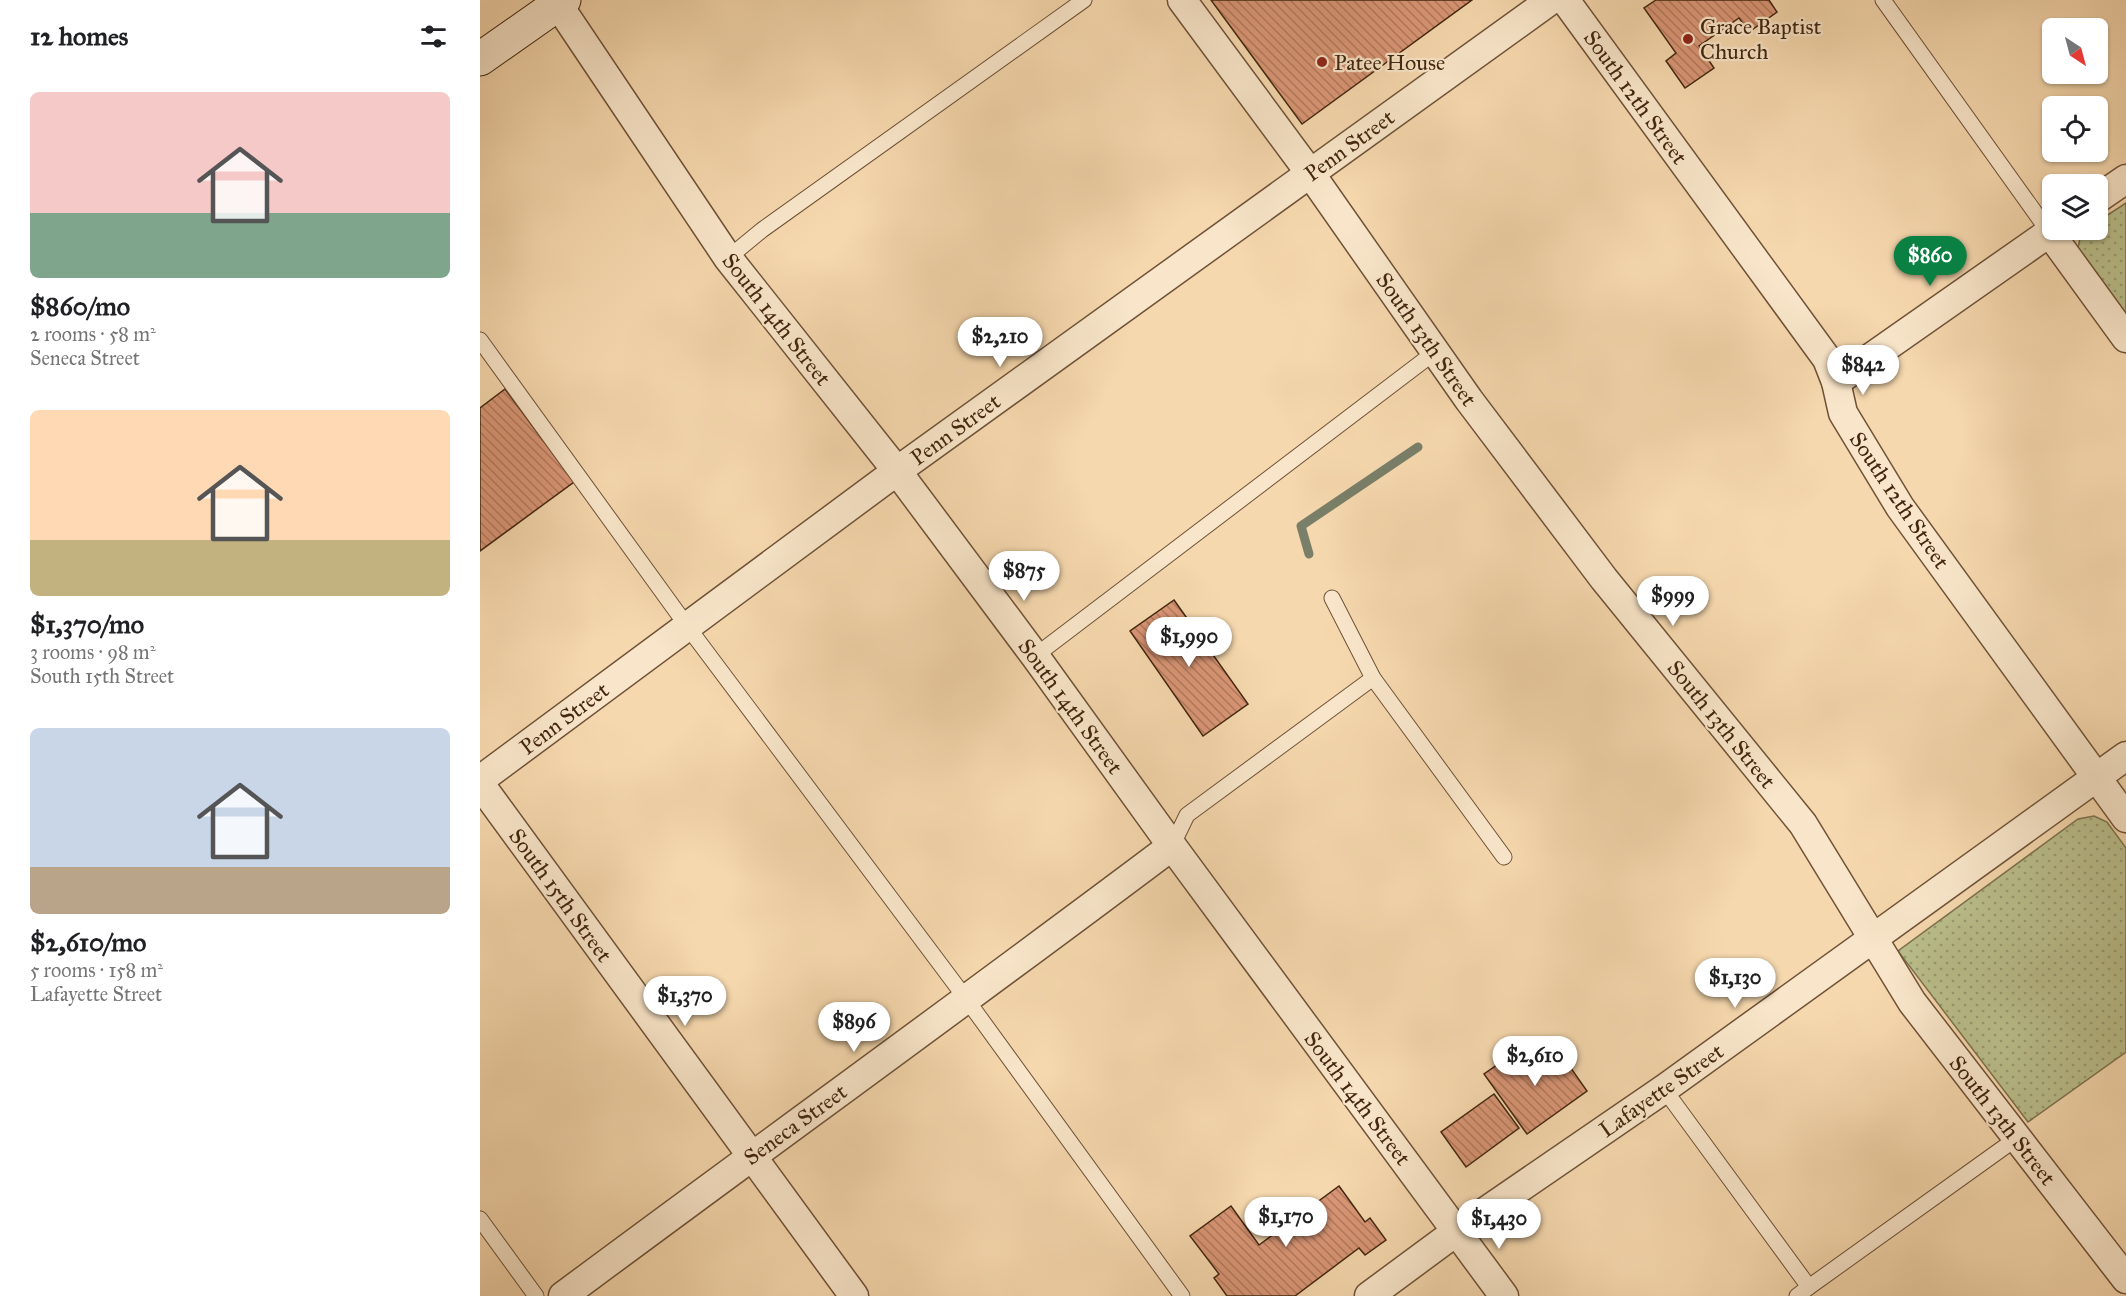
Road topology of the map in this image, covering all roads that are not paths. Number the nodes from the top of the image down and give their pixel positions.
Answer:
1 (1084, 0) edge
2 (1182, 0) edge
3 (1551, 0) edge
4 (1565, 0) edge
5 (1883, 0) edge
6 (559, 1) edge
7 (480, 59) edge
8 (1310, 172) junction
9 (2126, 179) edge
10 (2108, 191) edge
11 (2042, 219) edge
12 (2042, 237) edge
13 (2057, 240) edge
14 (728, 258) junction
15 (2126, 338) edge
16 (480, 340) edge
17 (1435, 352) junction
18 (1836, 382) junction
19 (897, 471) junction
20 (1332, 598) dead end
21 (687, 626) junction
22 (1035, 656) junction
23 (1373, 678) junction
24 (2126, 756) edge
25 (2097, 777) junction
26 (480, 782) edge
27 (2126, 818) edge
28 (1172, 846) junction
29 (1504, 857) dead end
30 (1874, 938) junction
31 (967, 1000) junction
32 (1664, 1089) junction
33 (2018, 1138) junction
34 (751, 1156) junction
35 (480, 1219) edge
36 (1457, 1231) junction
37 (2126, 1280) edge
38 (1803, 1291) edge
39 (536, 1296) edge
40 (563, 1296) edge
41 (854, 1296) edge
42 (1182, 1296) edge
43 (1369, 1296) edge
44 (1504, 1296) edge

1 - 14 lane
2 - 8 street, South 13th Street
3 - 8 street, Penn Street
4 - 18 street, South 12th Street
5 - 11 lane
6 - 7 main road
6 - 14 street, South 14th Street
8 - 17 street, South 13th Street
8 - 19 street, Penn Street
9 - 10 street
12 - 18 street
13 - 15 street
14 - 19 street, South 14th Street
16 - 21 lane
17 - 22 lane
17 - 30 street, South 13th Street
18 - 25 street, South 12th Street
19 - 21 street, Penn Street
19 - 22 street, South 14th Street
20 - 23 lane
21 - 26 street, Penn Street
21 - 31 lane
22 - 28 street, South 14th Street
23 - 28 lane
23 - 29 lane
24 - 25 street, Lafayette Street
25 - 27 street, South 12th Street
25 - 30 street, Lafayette Street
26 - 34 street, South 15th Street
28 - 31 street, Seneca Street
28 - 36 street, South 14th Street
30 - 32 street, Lafayette Street
30 - 33 street, South 13th Street
31 - 34 street, Seneca Street
31 - 42 lane
32 - 36 street, Lafayette Street
32 - 38 lane
33 - 37 street, South 13th Street
33 - 38 lane
34 - 40 street, Seneca Street
34 - 41 street, South 15th Street
35 - 39 lane
36 - 43 street, Lafayette Street
36 - 44 street, South 14th Street

